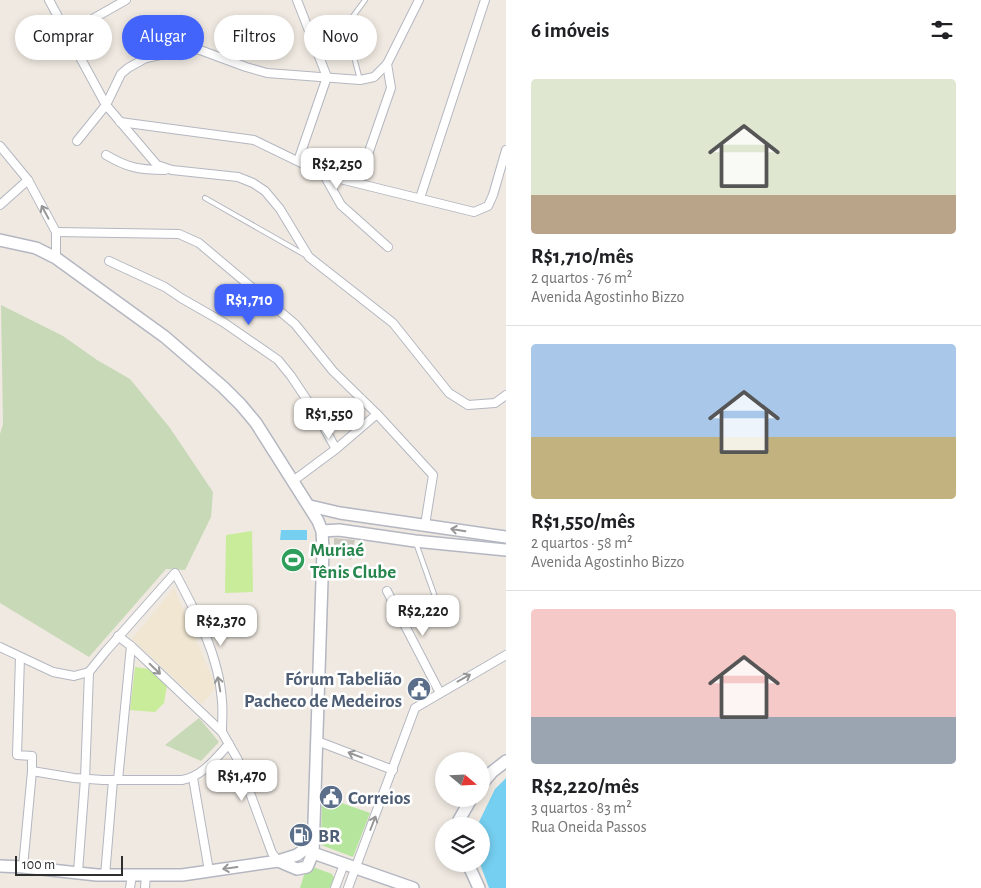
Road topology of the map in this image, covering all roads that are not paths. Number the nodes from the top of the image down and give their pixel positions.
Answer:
1 (49, 0) edge
2 (126, 0) edge
3 (297, 0) edge
4 (365, 0) edge
5 (419, 0) edge
6 (485, 0) edge
7 (56, 15) edge
8 (100, 15) edge
9 (81, 60) edge
10 (388, 64) junction
11 (327, 77) junction
12 (360, 80) junction
13 (106, 105) junction
14 (120, 122) junction
15 (77, 141) dead end
16 (0, 146) edge
17 (506, 150) edge
18 (106, 155) dead end
19 (298, 161) junction
20 (172, 170) junction
21 (322, 173) junction
22 (28, 180) junction
23 (358, 183) junction
24 (205, 198) dead end
25 (420, 198) junction
26 (0, 205) edge
27 (56, 232) junction
28 (0, 240) edge
29 (388, 247) dead end
30 (309, 257) junction
31 (56, 258) junction
32 (109, 261) dead end
33 (506, 395) edge
34 (377, 414) junction
35 (336, 449) junction
36 (293, 480) junction
37 (310, 506) junction
38 (392, 520) junction
39 (425, 525) junction
40 (322, 531) junction
41 (506, 537) edge
42 (391, 538) junction
43 (415, 541) junction
44 (506, 550) edge
45 (387, 591) dead end
46 (403, 622) junction
47 (118, 636) junction
48 (131, 646) junction
49 (0, 648) edge
50 (506, 655) edge
51 (20, 657) junction
52 (90, 672) junction
53 (440, 693) junction
54 (222, 732) junction
55 (317, 741) junction
56 (229, 744) junction
57 (506, 761) edge
58 (393, 770) junction
59 (32, 771) junction
60 (490, 774) edge
61 (193, 778) junction
62 (85, 779) junction
63 (116, 780) junction
64 (313, 829) junction
65 (313, 853) junction
66 (278, 861) junction
67 (344, 864) junction
68 (0, 866) edge
69 (23, 867) junction
70 (356, 868) junction
71 (78, 872) junction
72 (209, 872) junction
73 (472, 872) edge
74 (132, 875) junction
75 (146, 875) junction
76 (105, 876) junction
77 (130, 888) edge
78 (145, 888) edge
79 (334, 888) edge
80 (348, 888) edge
81 (413, 888) edge
82 (479, 888) edge

1 - 7 street
2 - 8 street
3 - 11 street
4 - 12 lane
5 - 10 street
6 - 25 street
9 - 13 street
10 - 12 street
10 - 23 street
11 - 12 street
11 - 13 street
11 - 19 street
13 - 14 street
13 - 15 street
14 - 19 street
14 - 20 street
16 - 22 street
17 - 25 street
18 - 20 street
19 - 21 street
20 - 30 street
21 - 23 street
21 - 29 street
22 - 26 street
27 -> 22 street
23 - 25 street
24 - 30 lane
27 - 31 street
27 - 34 street
28 - 31 street
30 - 33 street
31 - 36 street
32 - 35 street
34 - 35 street
34 - 39 street
35 - 36 street
36 - 37 street
37 - 38 street
37 - 40 street
38 - 39 street
38 - 42 street
41 -> 39 street
40 - 42 street
40 - 55 street
42 - 43 street
43 - 44 street
43 - 46 lane
45 - 46 street
46 - 53 street
47 - 48 street
47 - 52 street
54 -> 47 street
48 -> 54 street
48 - 63 street
49 - 51 street
53 -> 50 street
51 - 52 street
51 - 59 street
52 - 62 street
53 - 58 street
54 - 56 street
58 -> 55 street
55 - 64 street
56 - 61 street
56 - 66 street
57 - 60 street
70 -> 58 street
59 - 62 street
59 - 69 street
61 - 63 street
61 - 72 street
62 - 63 street
62 - 71 street
63 - 76 street
64 - 65 street
64 - 66 street
65 - 66 street
65 - 67 street
66 -> 72 street
67 - 70 street
67 - 79 street
68 - 69 street
69 - 71 street
70 - 80 street
70 - 81 street
71 - 76 street
72 - 75 street
73 - 82 street
74 - 75 street
74 - 76 street
74 - 77 street
75 - 78 street

